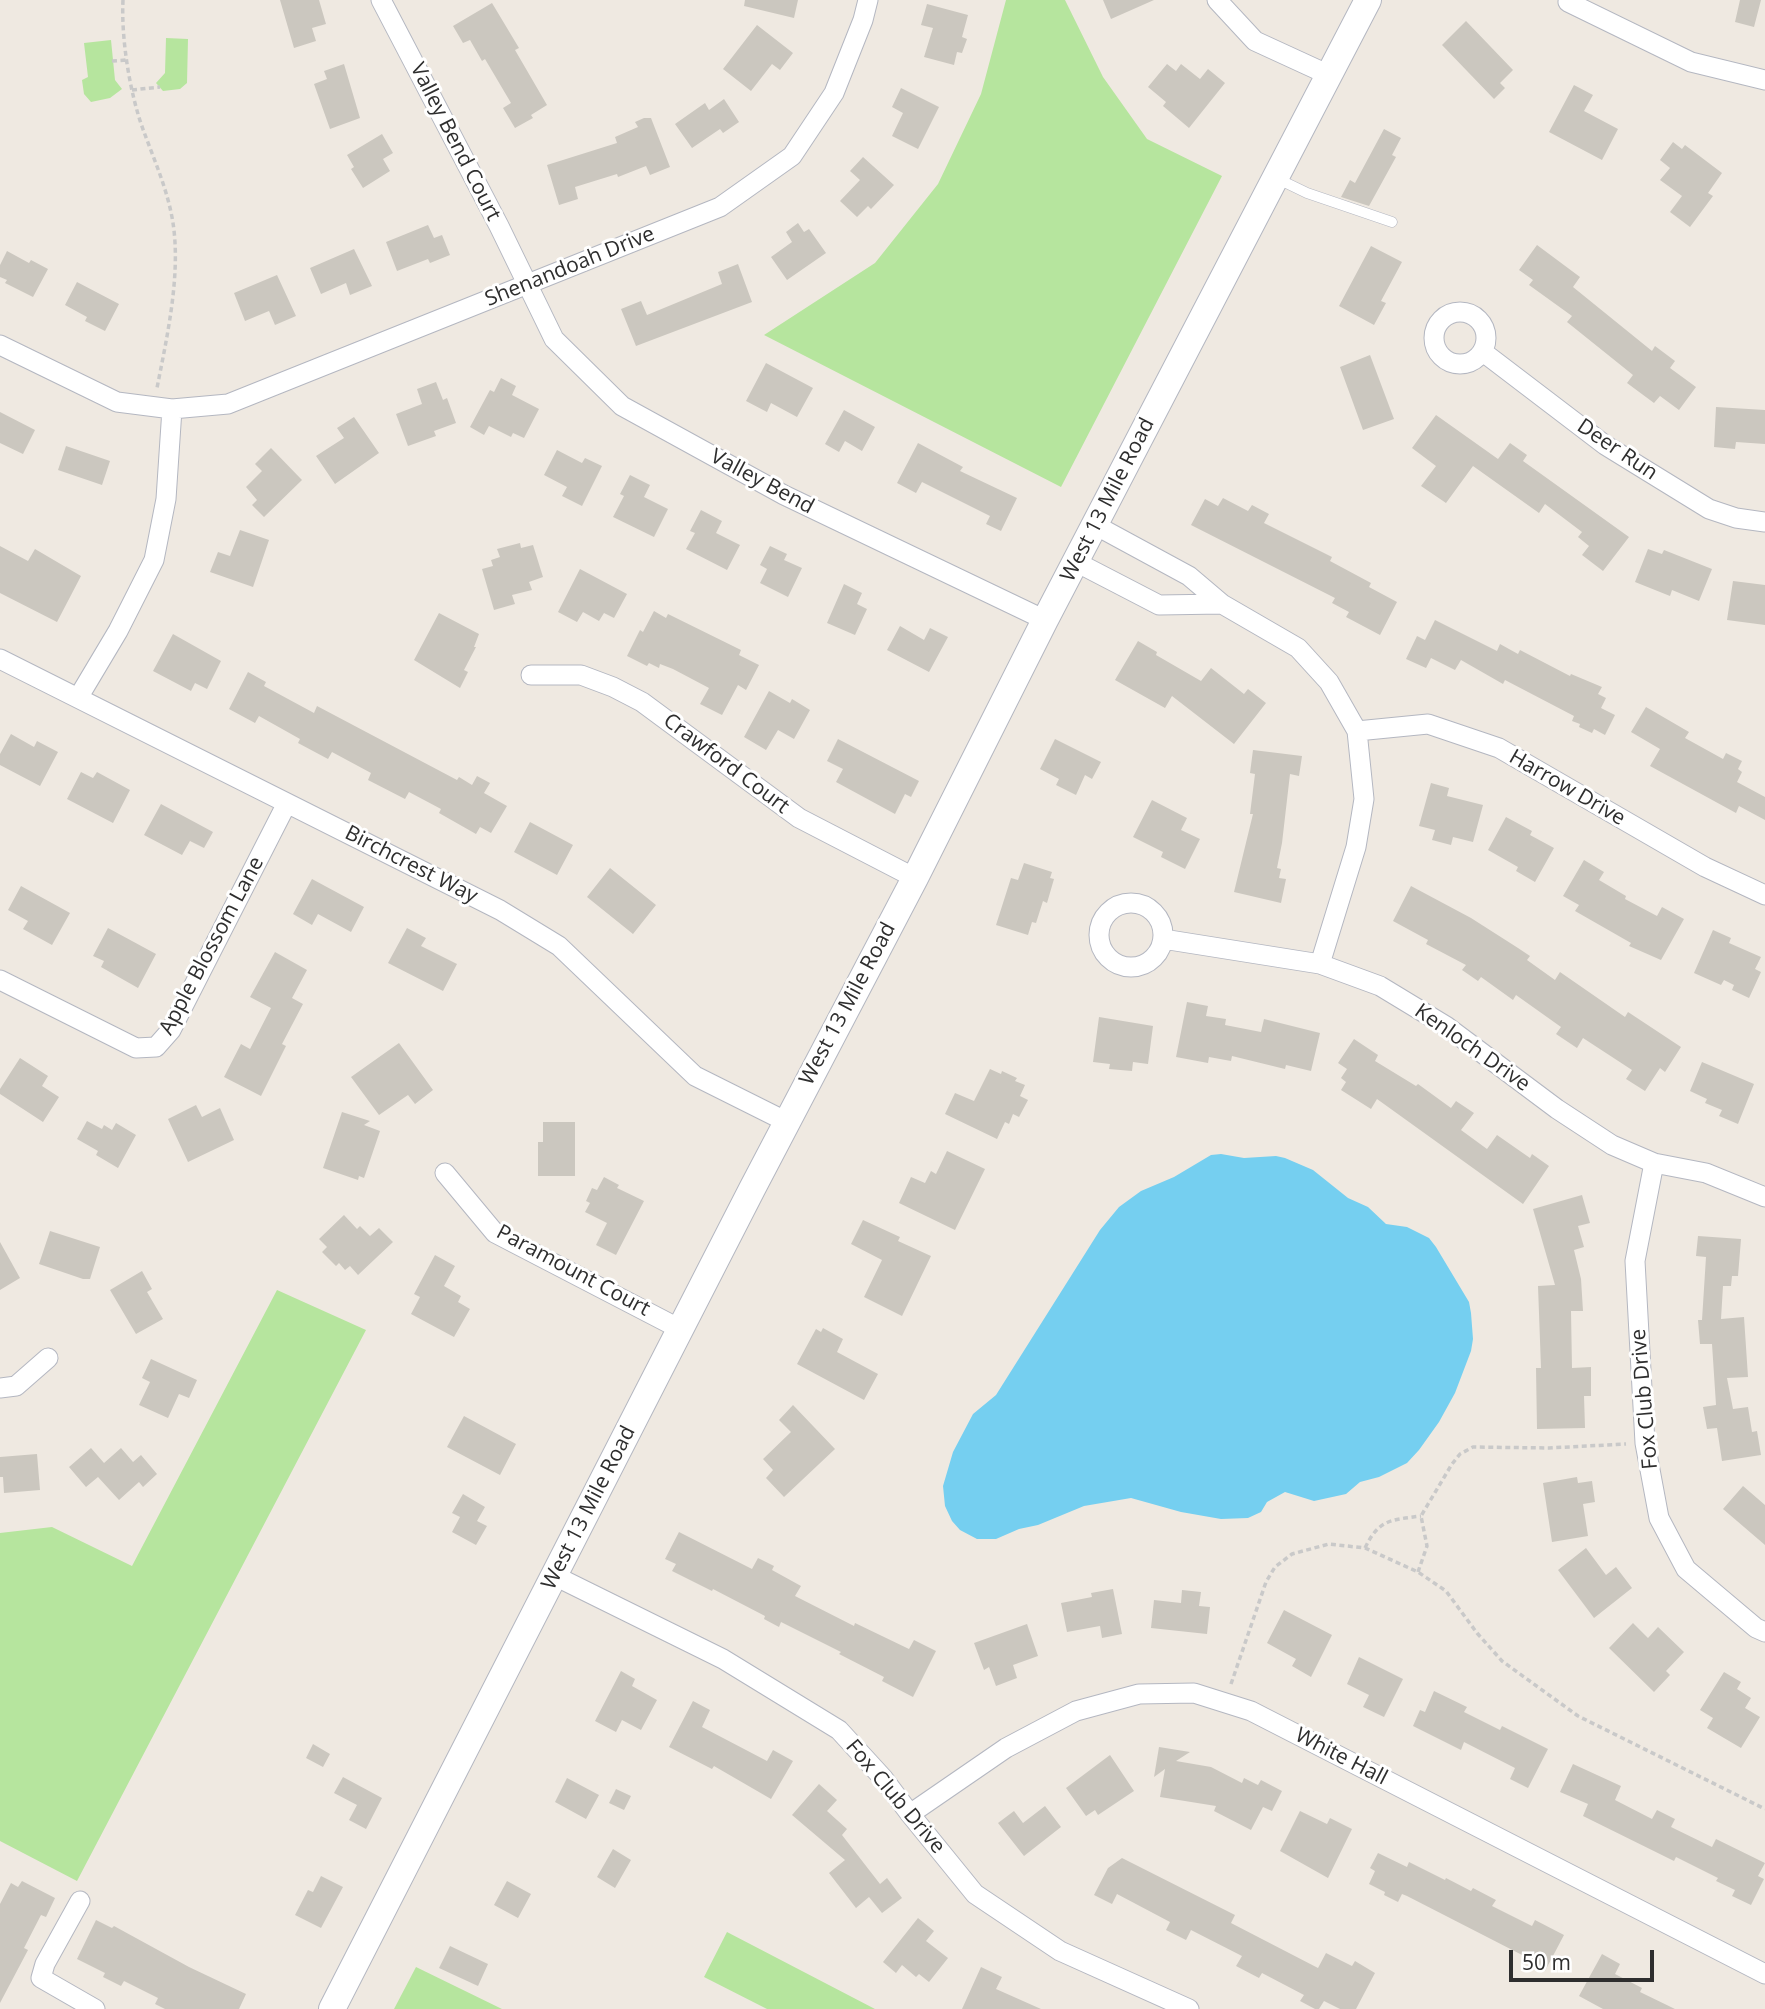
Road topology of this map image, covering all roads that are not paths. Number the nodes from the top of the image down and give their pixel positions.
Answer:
1 (381, 0) edge
2 (868, 0) edge
3 (1217, 0) edge
4 (1368, 0) edge
5 (1569, 2) dead end
6 (1329, 75) junction
7 (1765, 80) edge
8 (1276, 177) junction
9 (1392, 222) dead end
10 (528, 285) junction
11 (0, 345) edge
12 (1483, 352) dead end
13 (163, 408) junction
14 (1765, 522) edge
15 (1095, 525) junction
16 (1076, 562) junction
17 (1222, 604) junction
18 (1045, 620) junction
19 (0, 659) edge
20 (531, 675) dead end
21 (78, 698) junction
22 (1357, 731) junction
23 (287, 803) junction
24 (915, 878) junction
25 (1765, 895) edge
26 (1163, 939) dead end
27 (1320, 964) junction
28 (0, 980) edge
29 (787, 1122) junction
30 (1654, 1163) junction
31 (445, 1174) dead end
32 (1765, 1197) edge
33 (680, 1329) junction
34 (48, 1358) dead end
35 (0, 1388) edge
36 (555, 1576) junction
37 (1765, 1632) edge
38 (910, 1814) junction
39 (80, 1901) dead end
40 (1765, 1974) edge
41 (95, 2009) edge
42 (332, 2009) edge
43 (1189, 2009) edge

1 - 10 street, Valley Bend Court
2 - 10 street, Shenandoah Drive
3 - 6 street
4 - 6 street, West 13 Mile Road
5 - 7 street
6 - 8 street, West 13 Mile Road
8 - 9 lane
8 - 15 street, West 13 Mile Road
10 - 13 street, Shenandoah Drive
10 - 18 street, Valley Bend
11 - 13 street, Shenandoah Drive
12 - 14 street, Deer Run
13 - 21 street
15 - 16 street, West 13 Mile Road
15 - 17 street
16 - 17 street
16 - 18 street, West 13 Mile Road
17 - 22 street
18 - 24 street, West 13 Mile Road
19 - 21 street, Birchcrest Way
20 - 24 street, Crawford Court
21 - 23 street, Birchcrest Way
22 - 25 street, Harrow Drive
22 - 27 street
23 - 28 street, Apple Blossom Lane
23 - 29 street, Birchcrest Way
24 - 29 street, West 13 Mile Road
26 - 27 street, Kenloch Drive
27 - 30 street, Kenloch Drive
29 - 33 street, West 13 Mile Road
30 - 32 street, Kenloch Drive
30 - 37 street, Fox Club Drive
31 - 33 street, Paramount Court
33 - 36 street, West 13 Mile Road
34 - 35 street
36 - 38 street, Fox Club Drive
36 - 42 street, West 13 Mile Road
38 - 40 street, White Hall
38 - 43 street, Fox Club Drive
39 - 41 street

